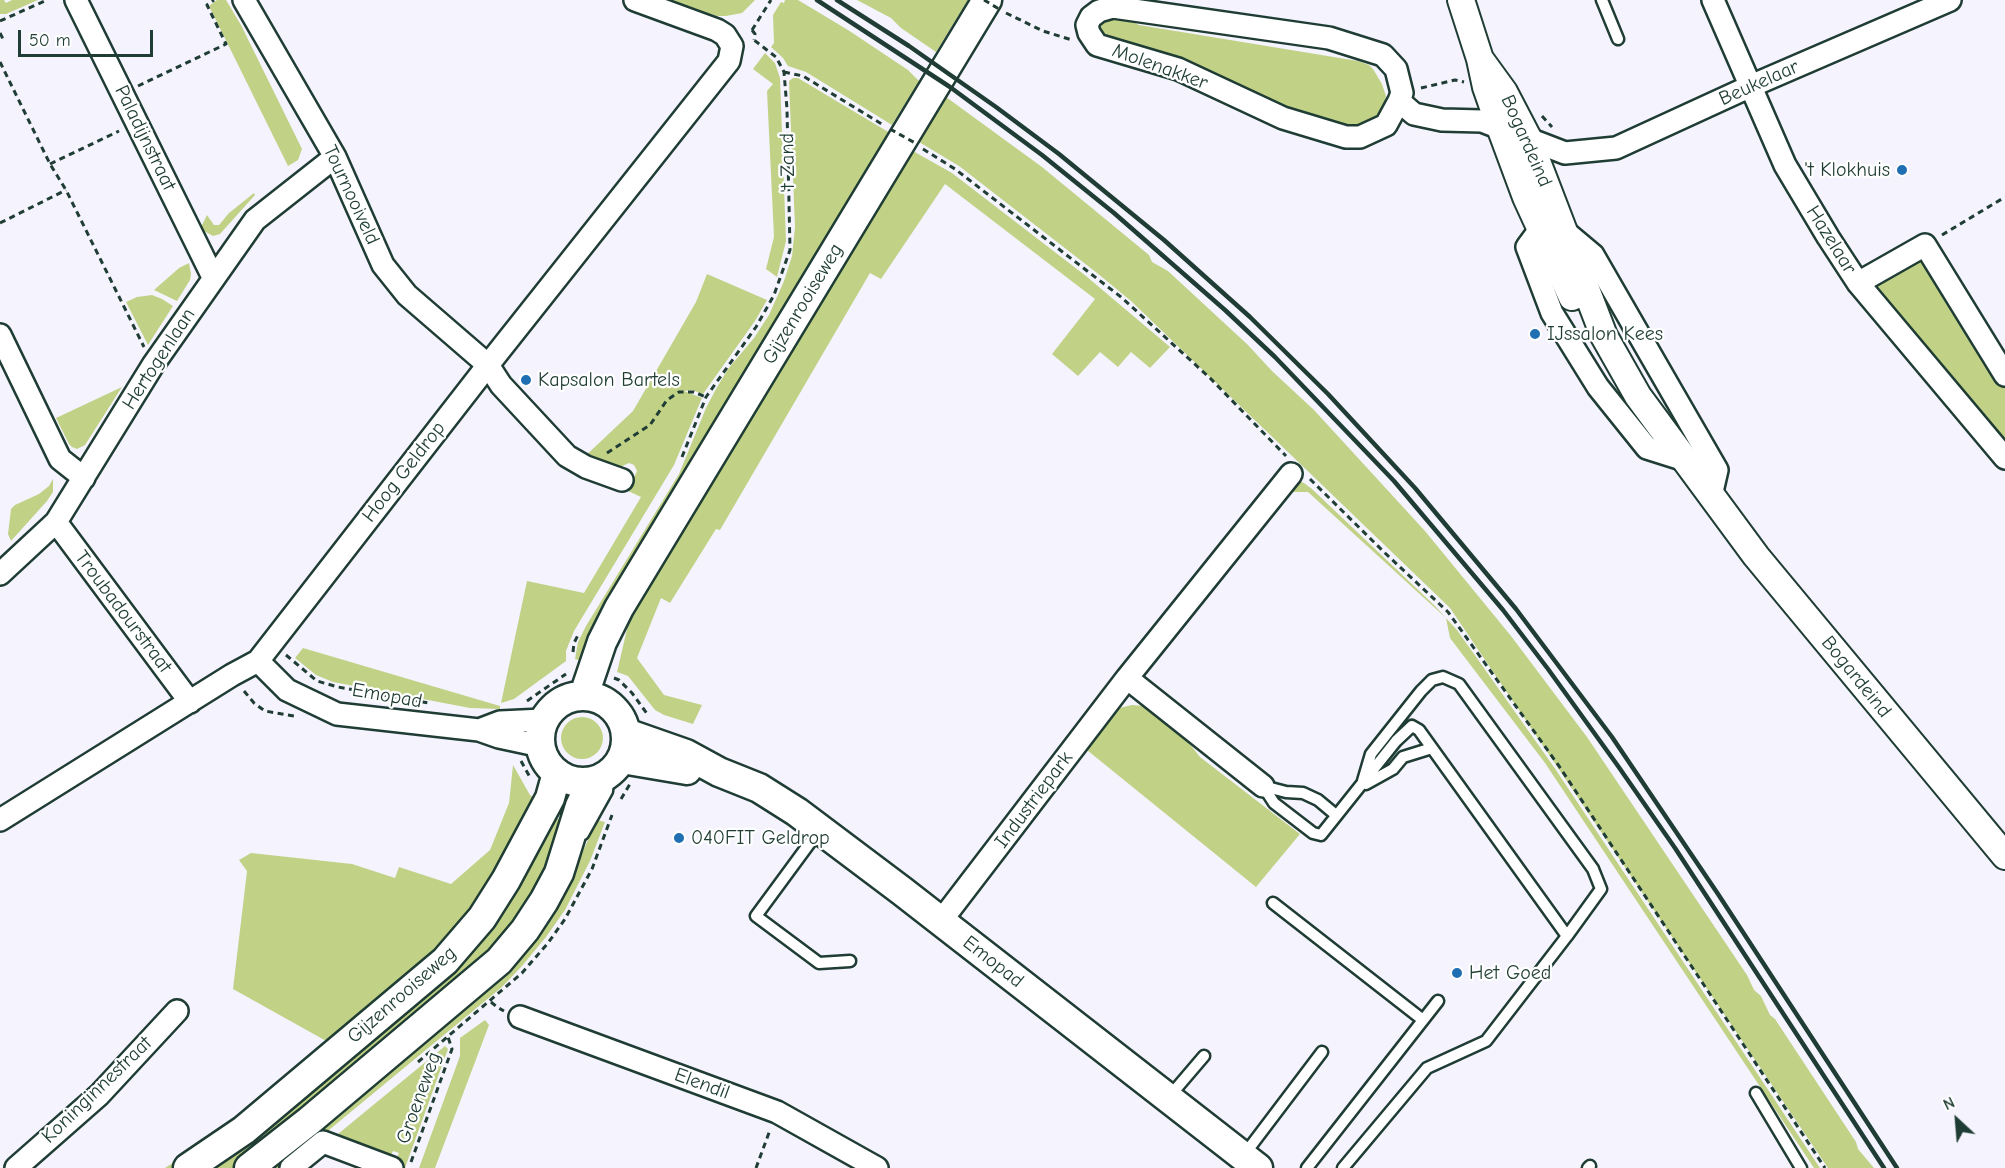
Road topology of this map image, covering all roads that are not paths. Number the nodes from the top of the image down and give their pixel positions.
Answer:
1 (76, 0) edge
2 (244, 0) edge
3 (635, 0) edge
4 (1461, 0) edge
5 (1602, 0) edge
6 (1713, 0) edge
7 (1950, 0) edge
8 (990, 3) edge
9 (1618, 39) dead end
10 (1480, 59) junction
11 (1751, 86) junction
12 (1399, 101) junction
13 (1500, 127) junction
14 (1528, 138) junction
15 (1565, 153) junction
16 (335, 157) junction
17 (1545, 184) junction
18 (1552, 228) junction
19 (213, 277) junction
20 (1858, 283) junction
21 (0, 335) edge
22 (488, 365) junction
23 (2005, 375) edge
24 (2005, 459) edge
25 (1685, 460) junction
26 (1296, 470) road end
27 (84, 478) junction
28 (621, 480) dead end
29 (1712, 496) junction
30 (56, 522) junction
31 (0, 574) edge
32 (258, 661) junction
33 (1127, 678) junction
34 (595, 698) junction
35 (190, 702) junction
36 (542, 733) junction
37 (1432, 748) junction
38 (617, 765) junction
39 (557, 773) junction
40 (1263, 786) junction
41 (1361, 787) junction
42 (1336, 815) junction
43 (0, 820) edge
44 (820, 829) junction
45 (2005, 856) edge
46 (1274, 903) dead end
47 (941, 921) junction
48 (1567, 936) junction
49 (850, 962) dead end
50 (1438, 1001) dead end
51 (177, 1011) dead end
52 (520, 1017) dead end
53 (1423, 1020) junction
54 (1322, 1052) dead end
55 (1204, 1056) dead end
56 (1756, 1093) dead end
57 (1168, 1098) junction
58 (1250, 1162) edge
59 (16, 1168) edge
60 (188, 1168) edge
61 (249, 1168) edge
62 (291, 1168) edge
63 (392, 1168) edge
64 (877, 1168) edge
65 (1307, 1168) edge
66 (1343, 1168) edge
67 (1801, 1168) edge

1 - 19 street, Paladijnstraat
2 - 16 street, Tournooiveld
3 - 22 street, Hoog Geldrop
4 - 10 street, Bogardeind
5 - 9 lane
6 - 11 street, Hazelaar
7 - 11 street, Beukelaar
8 - 34 main road, Gijzenrooiseweg
10 - 13 street, Bogardeind
10 - 14 street, Bogardeind
11 - 15 street, Beukelaar
11 - 20 street, Hazelaar
12 - 12 street, Molenakker
12 - 13 street
13 - 14 street, Beukelaar
13 - 18 street, Bogardeind
14 - 15 street, Beukelaar
14 - 17 street, Bogardeind
15 - 17 street
16 - 19 street, Hertogenlaan
16 - 22 street, Tournooiveld
17 - 18 street, Bogardeind
18 - 25 street, Bogardeind
18 - 25 street
18 - 29 street, Bogardeind
19 - 27 street, Hertogenlaan
20 - 23 street, Hazelaar
20 - 24 street, Hazelaar
21 - 27 street
22 - 28 street
22 - 32 street, Hoog Geldrop
25 - 29 street, Bogardeind
26 - 33 street, Industriepark
27 - 30 street, Hertogenlaan
29 - 45 street, Bogardeind
30 - 31 street, Hertogenlaan
30 - 35 street, Troubadourstraat
32 - 35 street, Hoog Geldrop
32 - 36 street, Emopad
33 - 40 street
33 - 47 street, Industriepark
34 - 36 main road
34 - 38 main road
35 - 43 street, Hoog Geldrop
36 - 39 main road
37 - 41 lane
37 - 41 lane
37 - 48 lane
38 - 39 main road
38 - 44 main road, Emopad
38 - 61 main road, Gijzenrooiseweg
39 - 60 main road, Gijzenrooiseweg
40 - 42 lane
40 - 42 lane
41 - 42 lane
41 - 48 lane
44 - 47 main road, Emopad
44 - 49 lane
46 - 53 lane
47 - 57 main road, Emopad
48 - 66 lane
50 - 53 lane
51 - 59 street, Koninginnestraat
52 - 64 street, Elendil
53 - 65 lane
54 - 58 lane
55 - 57 lane
56 - 67 lane
57 - 58 main road, Emopad
62 - 63 street

